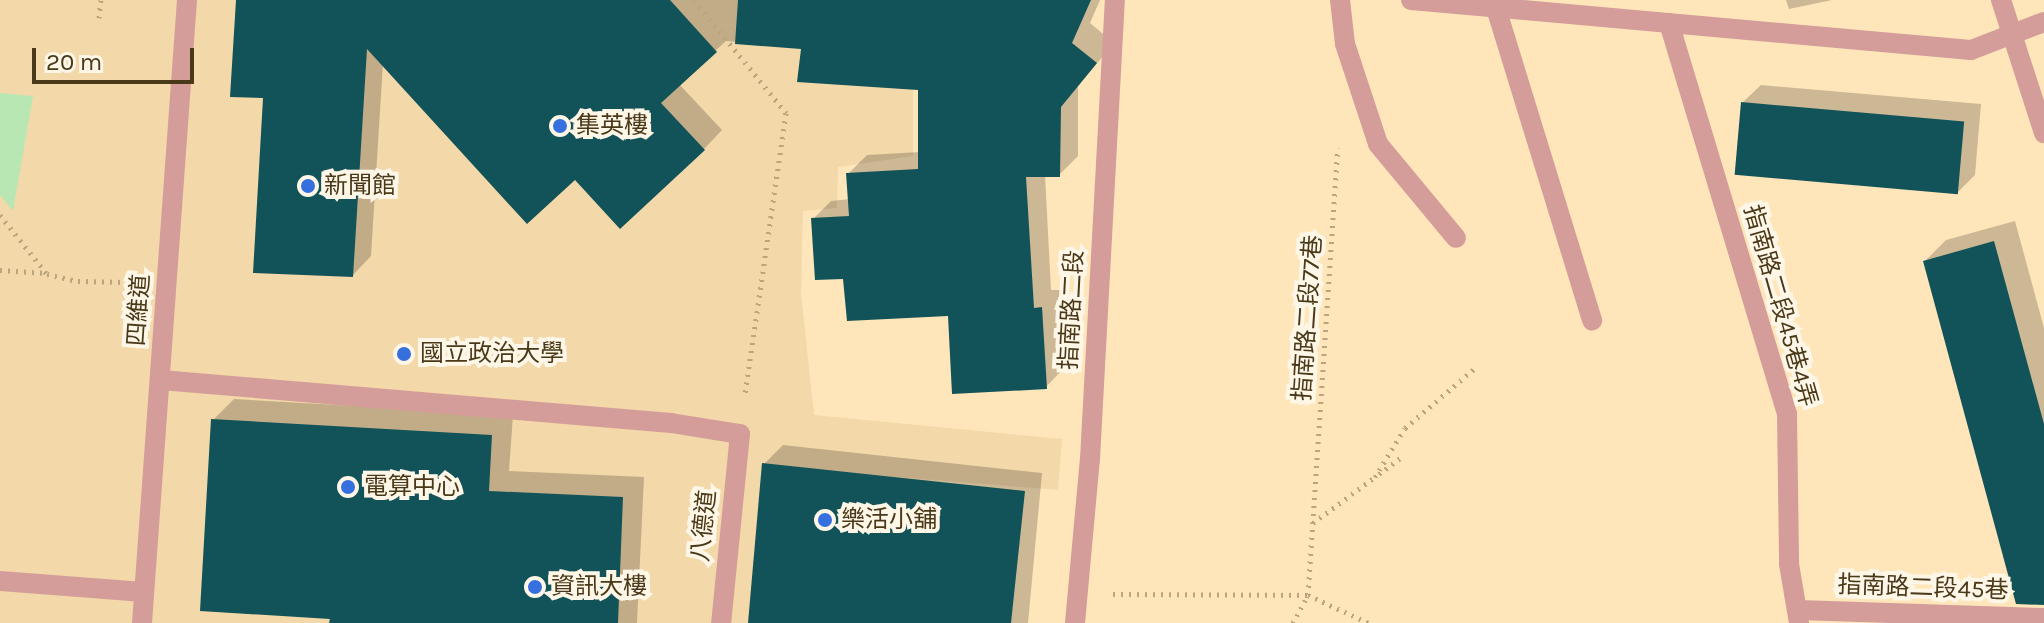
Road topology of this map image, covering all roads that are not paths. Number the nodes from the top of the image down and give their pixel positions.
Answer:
1 (187, 0) edge
2 (1115, 0) edge
3 (1340, 0) edge
4 (1411, 0) edge
5 (2001, 0) edge
6 (1496, 8) junction
7 (2044, 22) edge
8 (1669, 23) junction
9 (2014, 34) junction
10 (2044, 133) edge
11 (1456, 238) dead end
12 (1592, 321) dead end
13 (161, 380) junction
14 (0, 581) edge
15 (144, 592) junction
16 (1799, 617) edge
17 (2039, 620) edge
18 (142, 623) edge
19 (721, 623) edge
20 (1075, 623) edge

1 - 13 street, 四維道
2 - 20 street, 指南路二段
3 - 11 street
4 - 6 street
5 - 9 street
6 - 8 street
6 - 12 street
7 - 9 street
8 - 9 street
8 - 16 street, 指南路二段45巷4弄
9 - 10 street
13 - 15 street, 四維道
13 - 19 street, 八德道
14 - 15 street
15 - 18 street, 四維道
16 - 17 street, 指南路二段45巷

